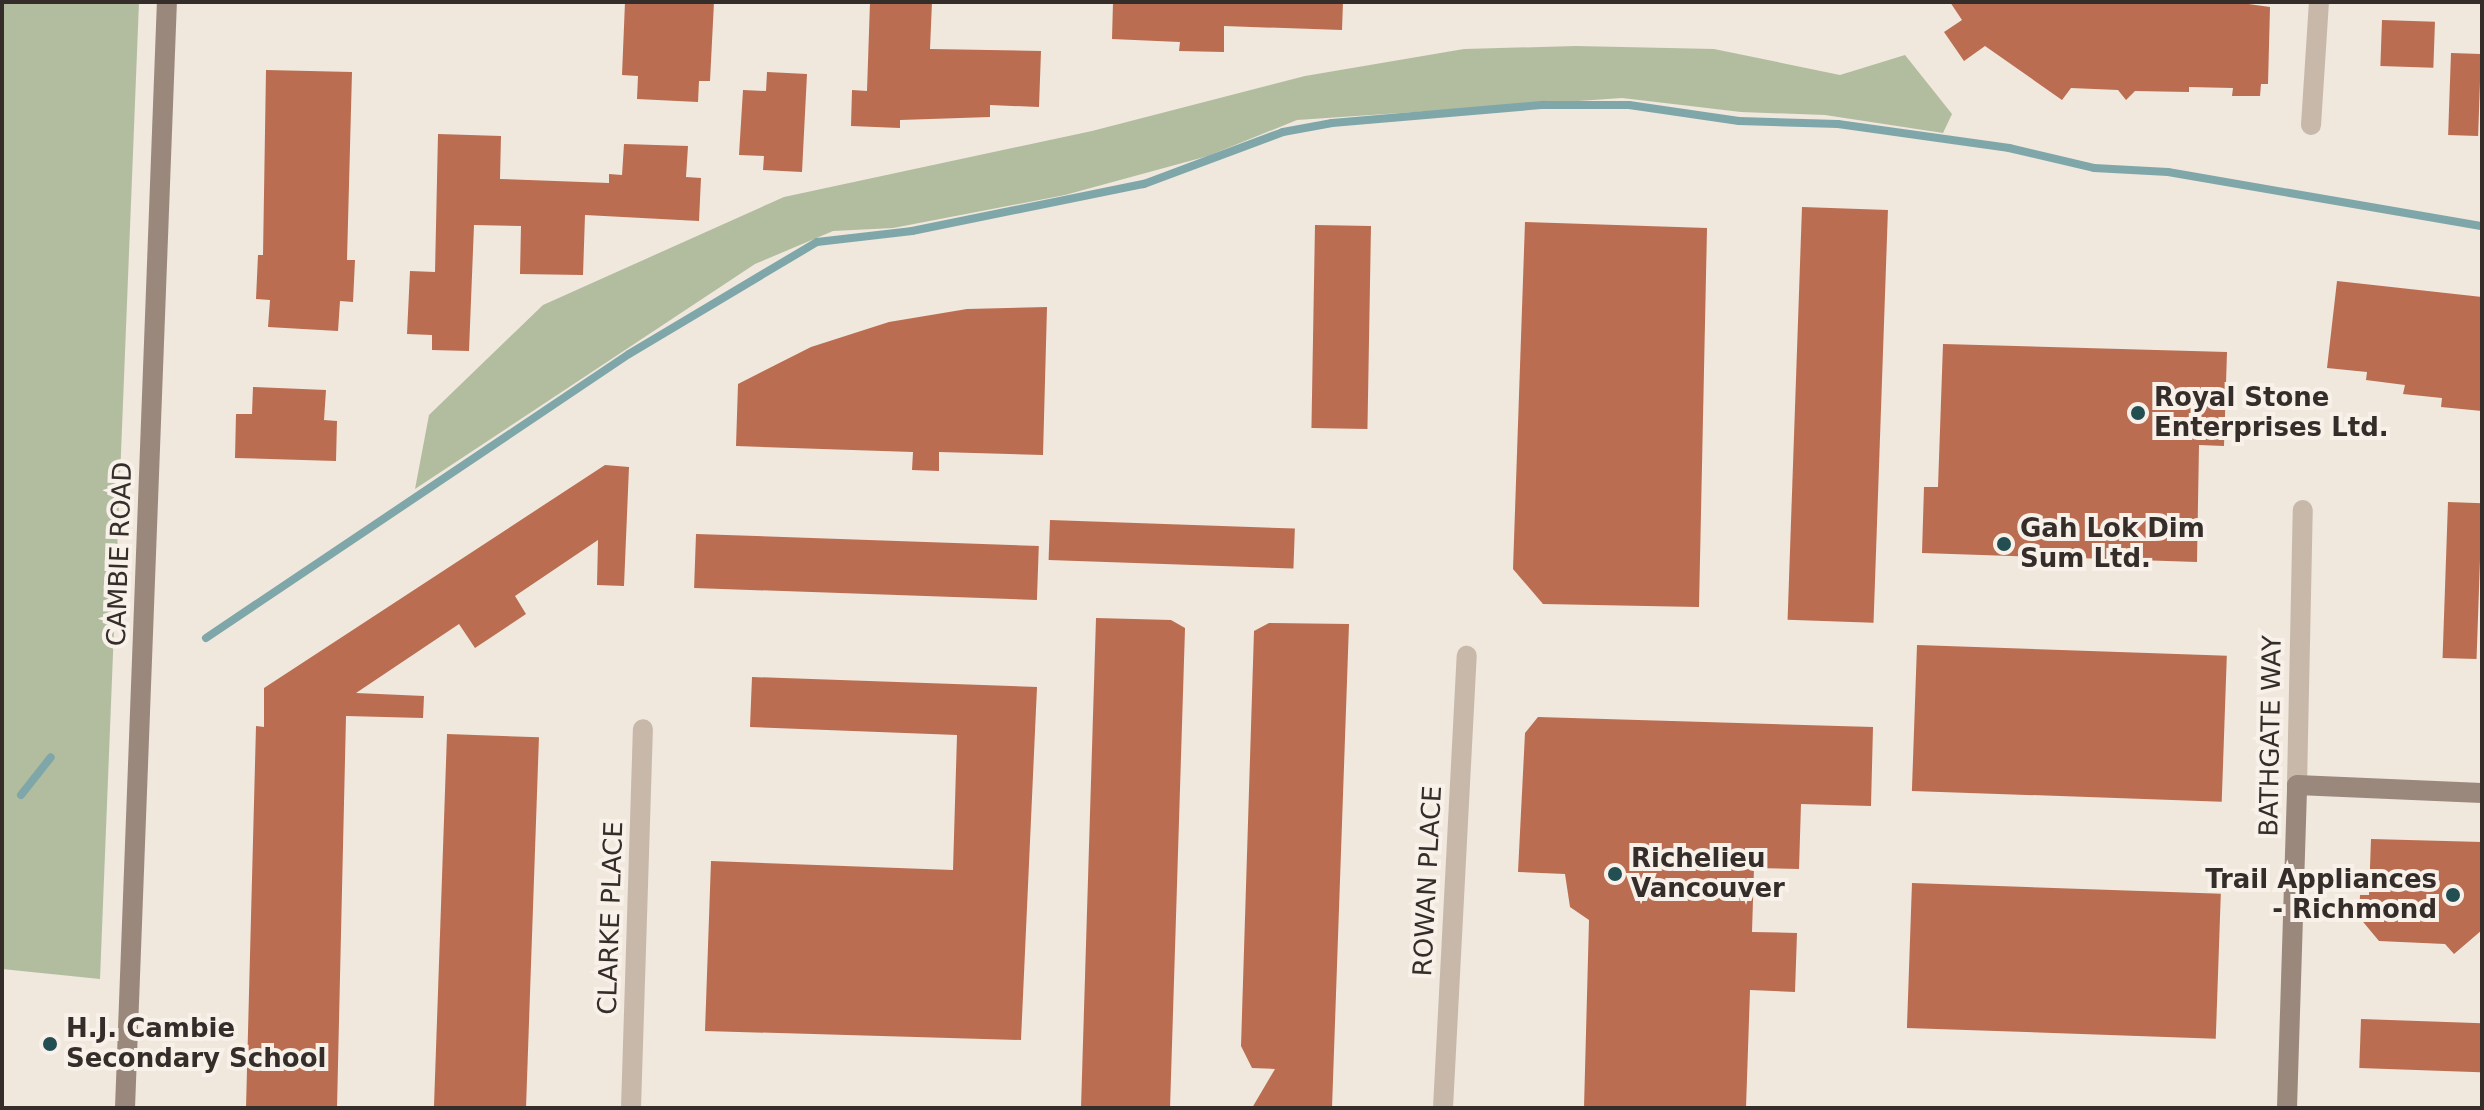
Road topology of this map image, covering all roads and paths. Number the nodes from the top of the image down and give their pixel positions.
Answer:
1 (167, 2) edge
2 (2319, 2) edge
3 (2311, 125) dead end
4 (2303, 510) dead end
5 (1467, 656) dead end
6 (643, 729) dead end
7 (2297, 785) junction
8 (2482, 793) edge
9 (125, 1108) edge
10 (631, 1108) edge
11 (1443, 1108) edge
12 (2287, 1108) edge

1 - 9 main road, CAMBIE ROAD
2 - 3 street
4 - 7 street, BATHGATE WAY
5 - 11 street, ROWAN PLACE
6 - 10 street, CLARKE PLACE
7 - 8 main road
7 - 12 main road, BATHGATE WAY

